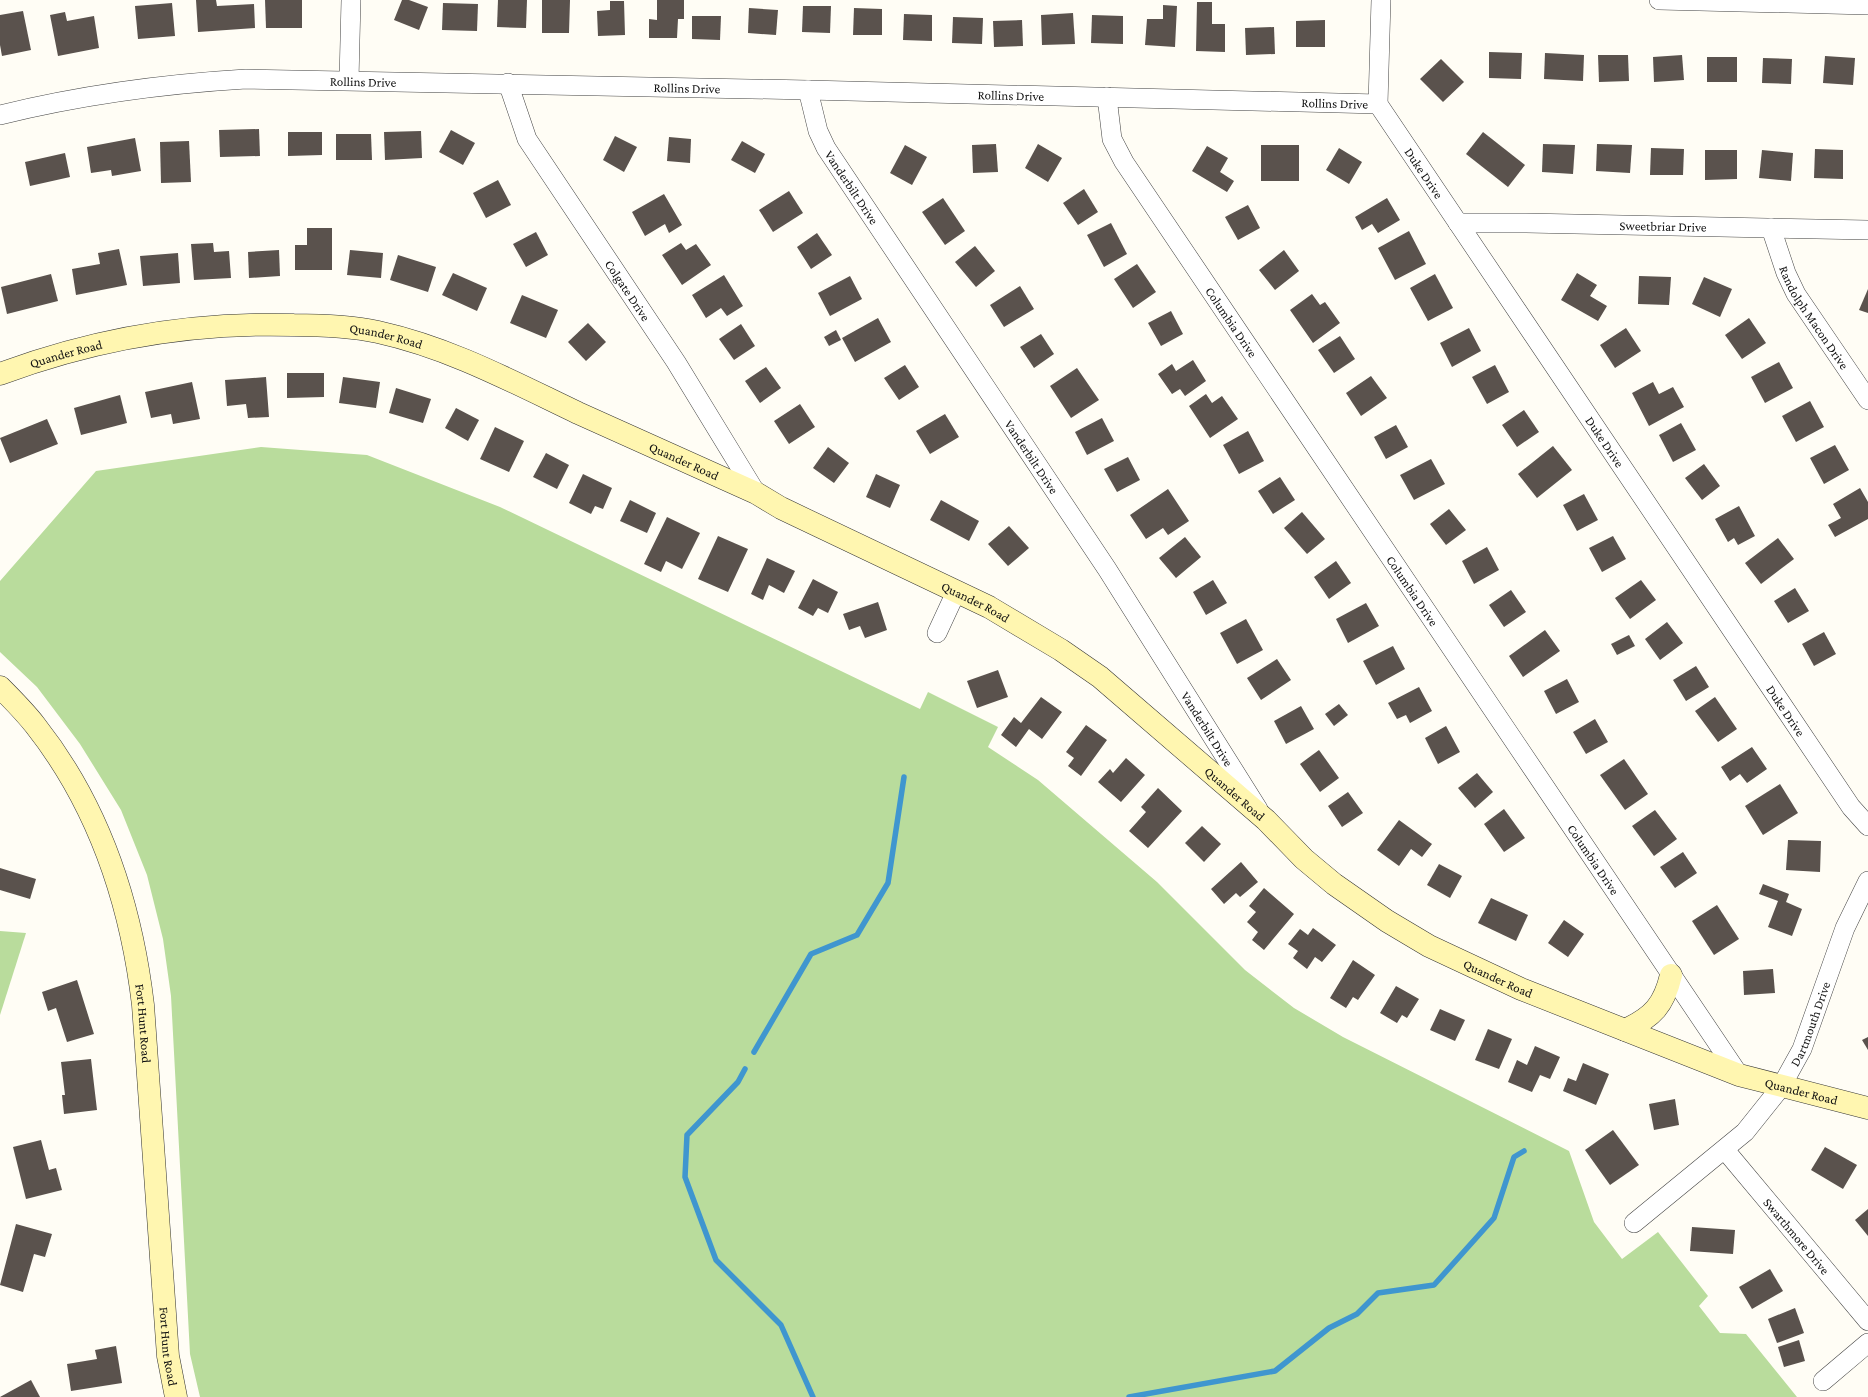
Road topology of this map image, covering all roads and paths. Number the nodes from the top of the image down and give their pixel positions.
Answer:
1 (351, 0) edge
2 (1381, 0) edge
3 (1659, 0) edge
4 (1775, 1) edge
5 (1868, 5) edge
6 (349, 80) junction
7 (508, 83) junction
8 (808, 90) junction
9 (1107, 97) junction
10 (1378, 104) junction
11 (0, 115) edge
12 (1458, 224) junction
13 (1771, 228) junction
14 (1868, 230) edge
15 (0, 374) edge
16 (1868, 400) edge
17 (756, 493) junction
18 (956, 592) junction
19 (937, 633) dead end
20 (0, 687) edge
21 (1266, 820) junction
22 (1868, 826) edge
23 (1868, 881) edge
24 (1671, 975) junction
25 (1625, 1030) junction
26 (1740, 1075) junction
27 (1780, 1087) junction
28 (1868, 1108) edge
29 (1726, 1150) junction
30 (1634, 1222) dead end
31 (1868, 1322) edge
32 (1868, 1343) edge
33 (1823, 1381) dead end
34 (176, 1397) edge

1 - 6 street
2 - 10 street
3 - 4 street
4 - 5 street
6 - 7 street, Rollins Drive
6 - 11 street, Rollins Drive
7 - 8 street, Rollins Drive
7 - 17 street, Colgate Drive
8 - 9 street, Rollins Drive
8 - 21 street, Vanderbilt Drive
9 - 10 street, Rollins Drive
9 - 24 street, Columbia Drive
10 - 12 street, Duke Drive
12 - 13 street, Sweetbriar Drive
12 - 22 street, Duke Drive
13 - 14 street, Sweetbriar Drive
13 - 16 street, Randolph Macon Drive
15 - 17 street, Quander Road
17 - 18 street, Quander Road
18 - 19 street
18 - 21 street, Quander Road
20 - 34 street, Fort Hunt Road
21 - 25 street, Quander Road
23 - 27 street, Dartmouth Drive
24 - 25 street
24 - 26 street, Columbia Drive
25 - 26 street, Quander Road
26 - 27 street, Quander Road
27 - 28 street, Quander Road
27 - 29 street, Dartmouth Drive
29 - 30 street, Dartmouth Drive
29 - 31 street, Swarthmore Drive
32 - 33 street

